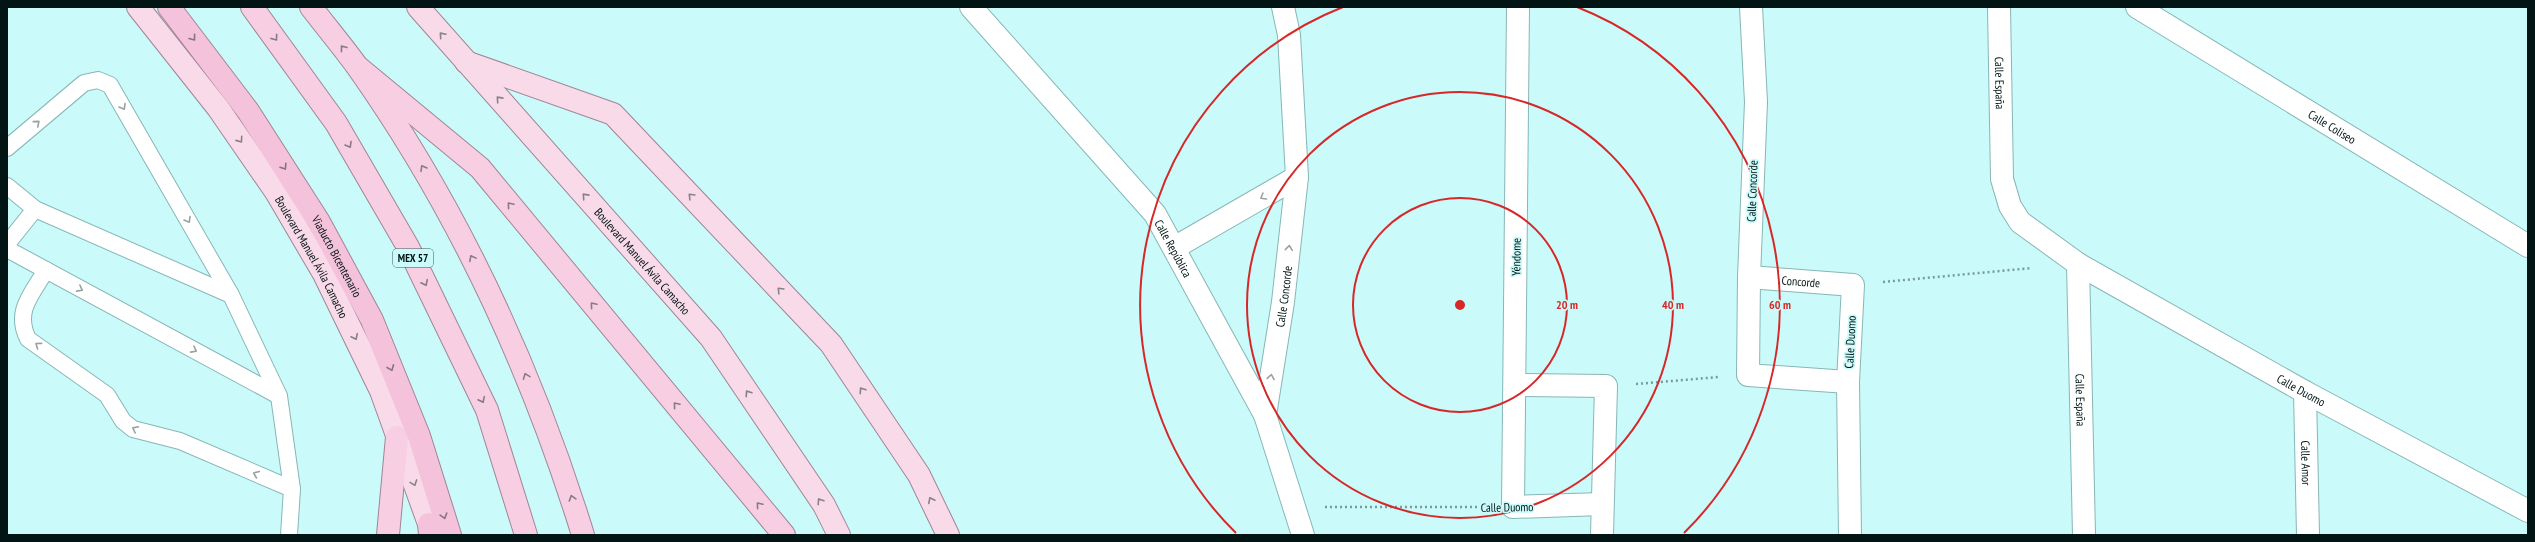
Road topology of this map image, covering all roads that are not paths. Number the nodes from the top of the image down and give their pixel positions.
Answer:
1 (138, 7) edge
2 (169, 7) edge
3 (252, 7) edge
4 (311, 7) edge
5 (418, 7) edge
6 (971, 7) edge
7 (1283, 7) edge
8 (1518, 7) edge
9 (1751, 7) edge
10 (1999, 7) edge
11 (2137, 7) edge
12 (466, 62) junction
13 (359, 68) junction
14 (7, 148) edge
15 (1297, 177) junction
16 (7, 186) edge
17 (2010, 206) joint
18 (35, 209) junction
19 (7, 244) edge
20 (2528, 246) edge
21 (1174, 248) junction
22 (7, 249) edge
23 (2078, 264) junction
24 (46, 270) junction
25 (1749, 277) junction
26 (1853, 285) joint
27 (231, 295) junction
28 (1748, 375) joint
29 (1848, 382) junction
30 (1515, 384) junction
31 (2305, 392) junction
32 (279, 396) junction
33 (1265, 416) junction
34 (397, 437) junction
35 (292, 489) junction
36 (1602, 504) junction
37 (1514, 507) joint
38 (2528, 511) edge
39 (431, 531) edge
40 (289, 535) edge
41 (388, 535) edge
42 (450, 535) edge
43 (526, 535) edge
44 (584, 535) edge
45 (784, 535) edge
46 (839, 535) edge
47 (948, 535) edge
48 (1303, 535) edge
49 (1602, 535) edge
50 (1850, 535) edge
51 (2084, 535) edge
52 (2308, 535) edge

1 -> 34 main road, Boulevard Manuel Ávila Camacho
2 -> 42 highway, Viaducto Bicentenario
3 -> 43 highway, MEX 57
13 -> 4 highway
12 -> 5 main road, Boulevard Manuel Ávila Camacho
6 - 21 street, Calle República
7 - 15 street, Calle Concorde
8 - 30 street, Yéndome
9 - 25 street, Calle Concorde
10 - 17 street, Calle España
11 - 20 street, Calle Coliseo
46 -> 12 main road, Boulevard Manuel Ávila Camacho
47 -> 12 main road
44 -> 13 highway
45 -> 13 highway
14 -> 27 lane
15 -> 21 street
33 -> 15 street, Calle Concorde
16 - 18 lane
17 - 23 street, Calle Duomo
18 - 19 lane
18 - 27 lane
21 - 33 street, Calle República
22 - 24 lane
23 - 31 street, Calle Duomo
23 - 51 street, Calle España
24 -> 32 lane
35 -> 24 lane
25 - 26 street, Concorde
25 - 28 street, Calle Concorde
26 - 29 street, Calle Duomo
27 - 32 lane
28 - 29 street, Calle Duomo
29 - 50 street
30 - 36 street
30 - 37 street, Yéndome
31 - 38 street, Calle Duomo
31 - 52 street, Calle Amor
32 - 35 lane
33 - 48 street, Calle República
34 -> 39 main road, Boulevard Manuel Ávila Camacho
34 - 41 highway
35 - 40 lane
36 - 37 street, Calle Duomo
36 - 49 street

